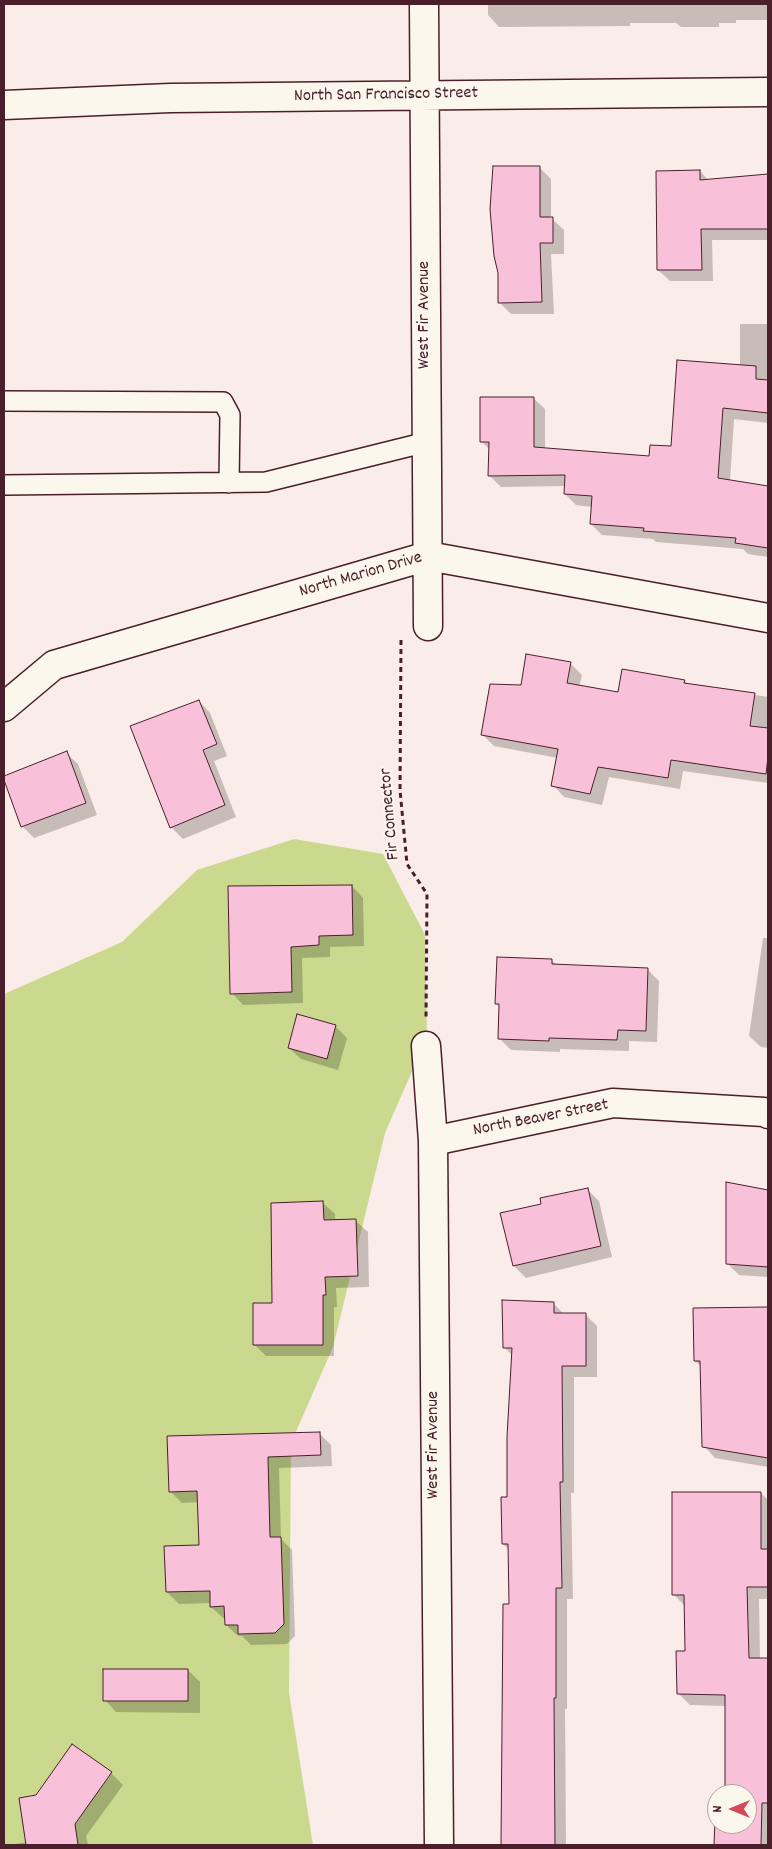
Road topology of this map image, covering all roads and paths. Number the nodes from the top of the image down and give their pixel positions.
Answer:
1 (424, 4) edge
2 (768, 92) edge
3 (424, 96) junction
4 (4, 105) edge
5 (4, 401) edge
6 (427, 442) junction
7 (229, 482) junction
8 (4, 485) edge
9 (428, 556) junction
10 (768, 618) edge
11 (428, 626) joint
12 (4, 707) edge
13 (426, 1046) joint
14 (768, 1114) edge
15 (433, 1141) junction
16 (439, 1845) edge

1 - 3 street, West Fir Avenue
2 - 3 street, North San Francisco Street
3 - 4 street, North San Francisco Street
3 - 6 street, West Fir Avenue
5 - 7 lane
6 - 7 lane
6 - 9 street, West Fir Avenue
7 - 8 lane
9 - 10 street, North Marion Drive
9 - 11 street, West Fir Avenue
9 - 12 street, North Marion Drive
11 - 13 path, Fir Connector
13 - 15 street, West Fir Avenue
14 - 15 street, North Beaver Street
15 - 16 street, West Fir Avenue

